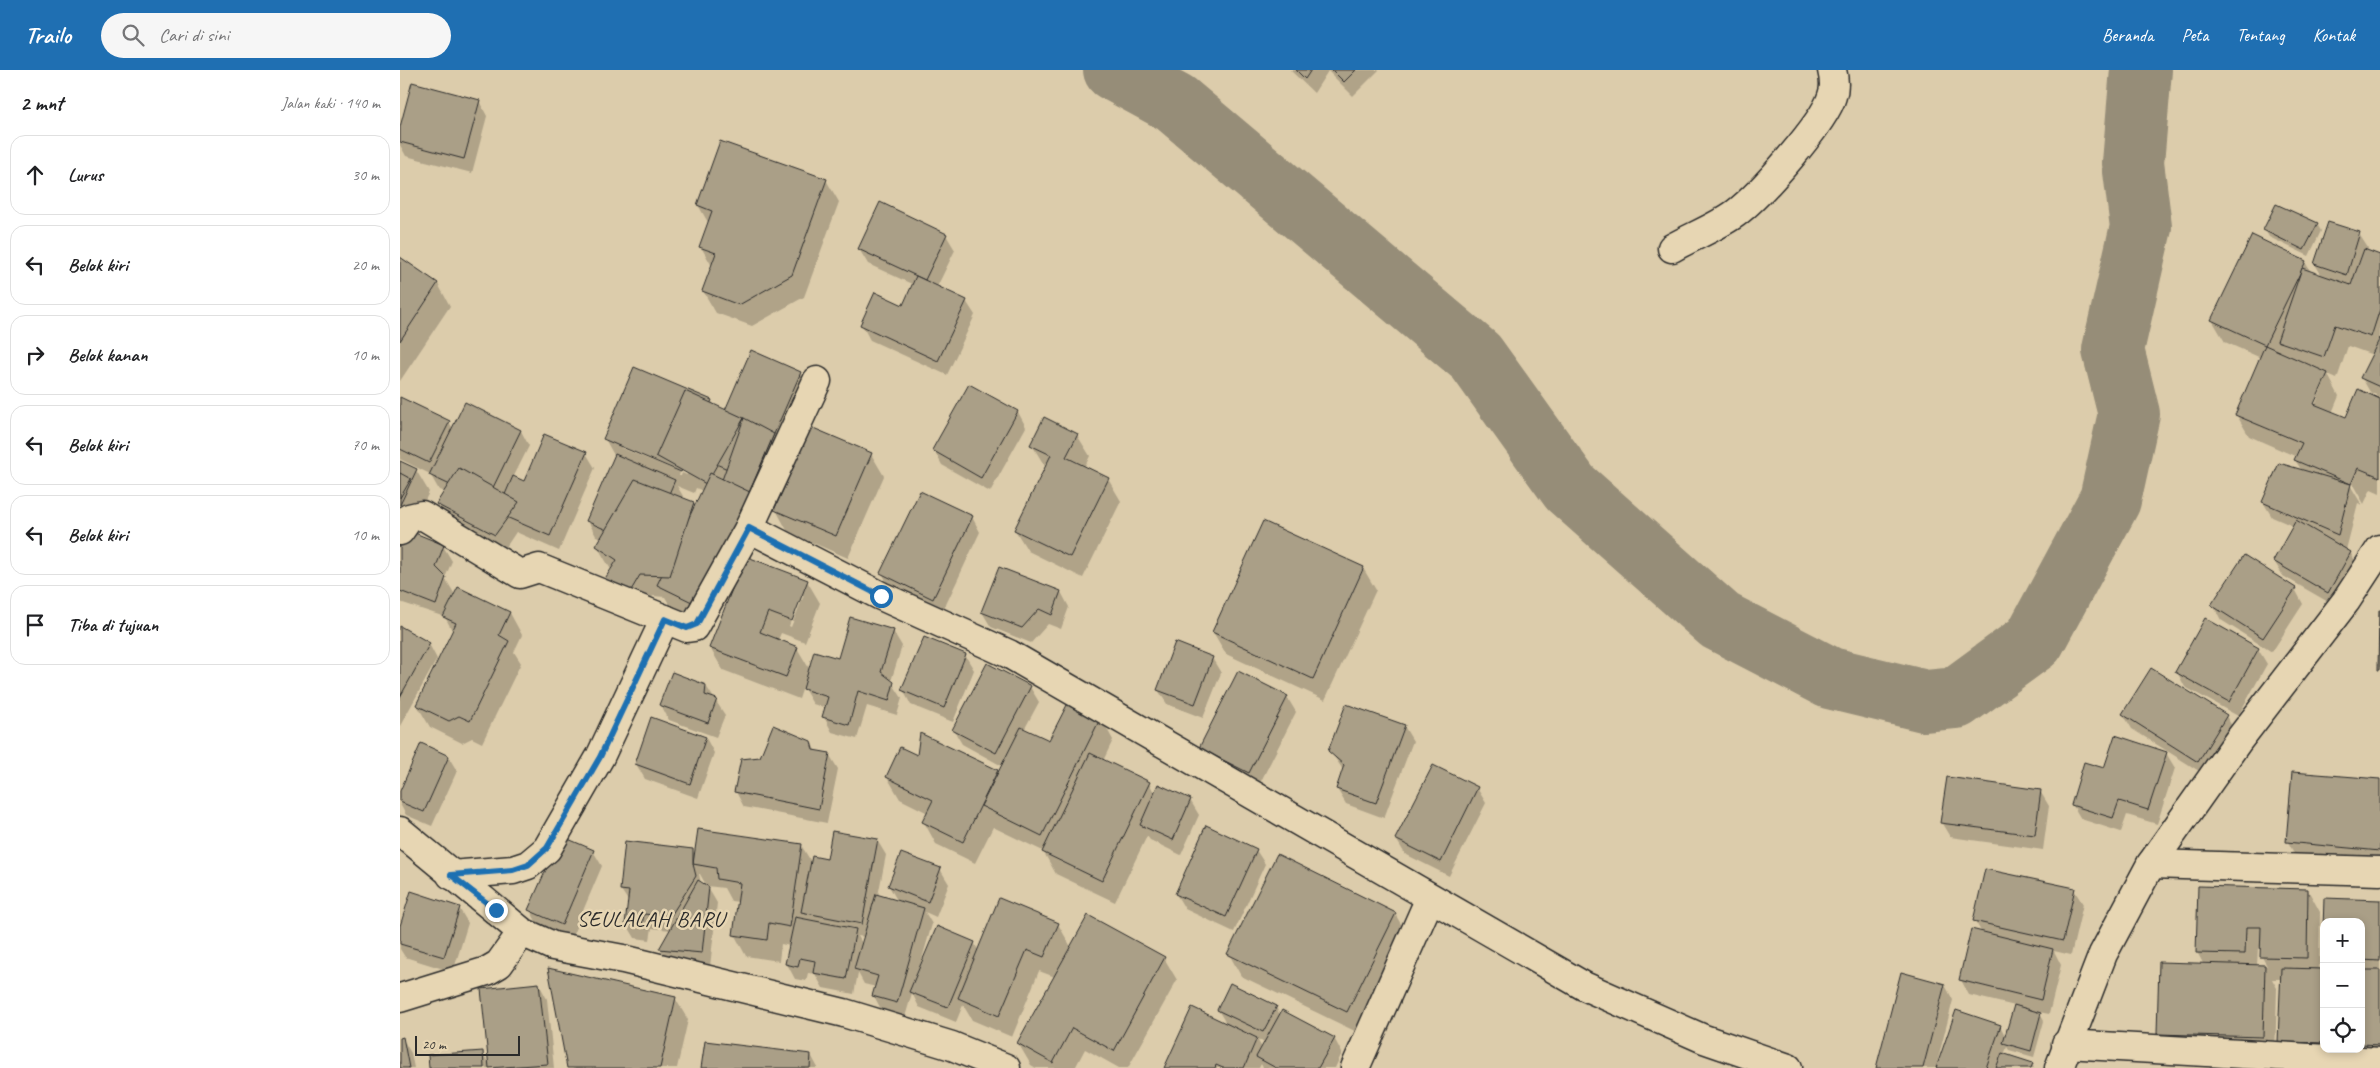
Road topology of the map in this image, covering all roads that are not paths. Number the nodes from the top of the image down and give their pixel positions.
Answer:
1 (1832, 70) edge
2 (1672, 248) dead end
3 (817, 381) dead end
4 (749, 528) junction
5 (400, 531) edge
6 (2380, 549) edge
7 (2370, 580) edge
8 (665, 619) junction
9 (400, 831) edge
10 (2151, 864) junction
11 (2380, 871) edge
12 (451, 875) junction
13 (1430, 898) junction
14 (522, 932) junction
15 (400, 998) edge
16 (2062, 1056) edge
17 (2380, 1062) edge
18 (1006, 1068) edge
19 (1354, 1068) edge
20 (1788, 1068) edge

1 - 2 street
3 - 4 street
4 - 8 street
4 - 13 street
5 - 8 street
6 - 7 street
7 - 10 street
8 - 12 street
9 - 12 street
10 - 11 street
10 - 16 street
12 - 14 street
13 - 19 street
13 - 20 street
14 - 15 street
14 - 18 street
16 - 17 street

